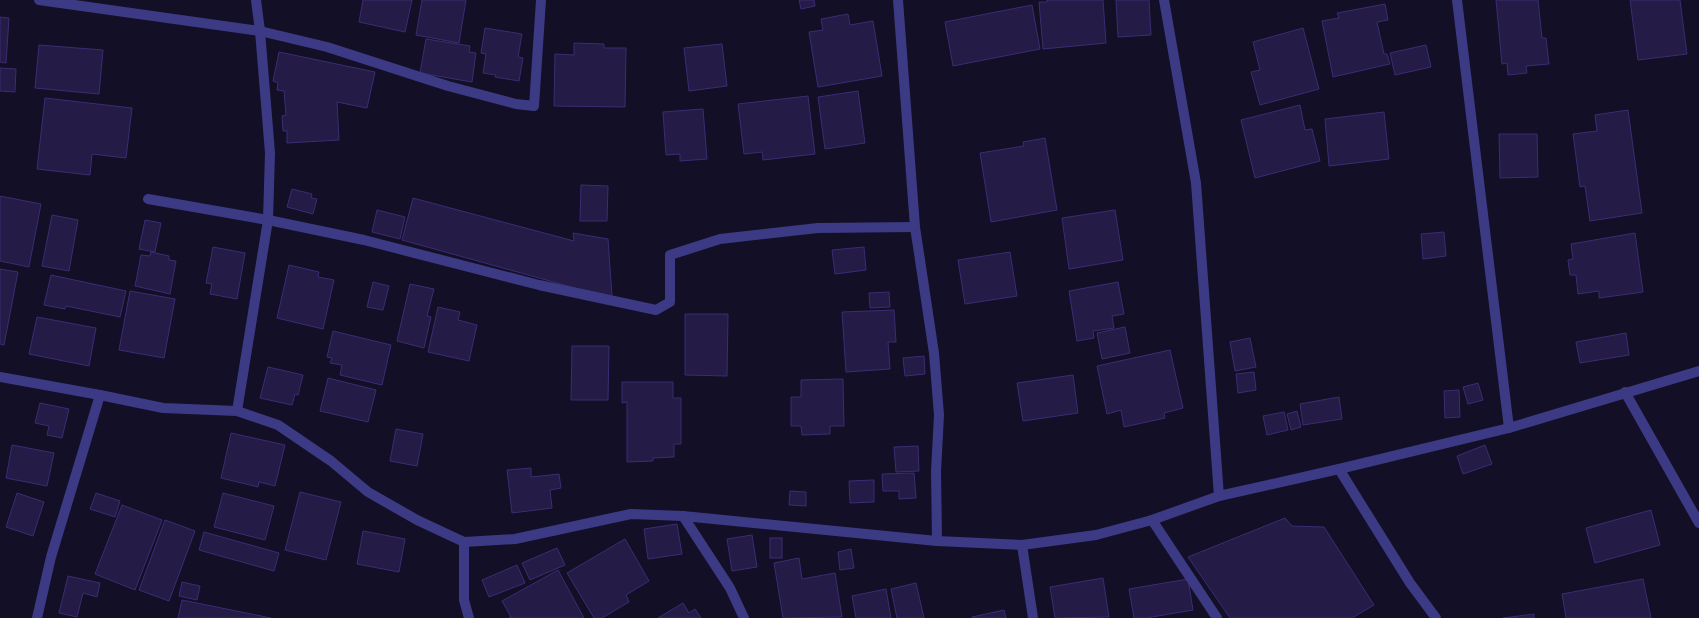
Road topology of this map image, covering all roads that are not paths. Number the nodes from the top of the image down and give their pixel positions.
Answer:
1 (39, 0) edge
2 (256, 0) edge
3 (541, 0) edge
4 (898, 0) edge
5 (1164, 0) edge
6 (1457, 0) edge
7 (260, 31) junction
8 (148, 200) dead end
9 (268, 220) junction
10 (915, 227) junction
11 (1699, 371) edge
12 (0, 377) edge
13 (1625, 392) junction
14 (100, 395) junction
15 (237, 411) junction
16 (1509, 428) junction
17 (1339, 469) junction
18 (1220, 496) junction
19 (683, 516) junction
20 (1152, 520) junction
21 (1699, 524) edge
22 (937, 541) junction
23 (464, 542) junction
24 (1022, 545) junction
25 (37, 618) edge
26 (469, 618) edge
27 (744, 618) edge
28 (1033, 618) edge
29 (1217, 618) edge
30 (1436, 618) edge

1 - 7 street
2 - 7 street
3 - 7 street
4 - 10 street
5 - 18 street
6 - 16 street
7 - 9 street
8 - 9 street
9 - 10 street
9 - 15 street
10 - 22 street
11 - 13 street
12 - 14 street
13 - 16 street
13 - 21 street
14 - 15 street
14 - 25 street
15 - 23 street
16 - 17 street
17 - 18 street
17 - 30 street
18 - 20 street
19 - 22 street
19 - 23 street
19 - 27 street
20 - 24 street
20 - 29 street
22 - 24 street
23 - 26 street
24 - 28 street

